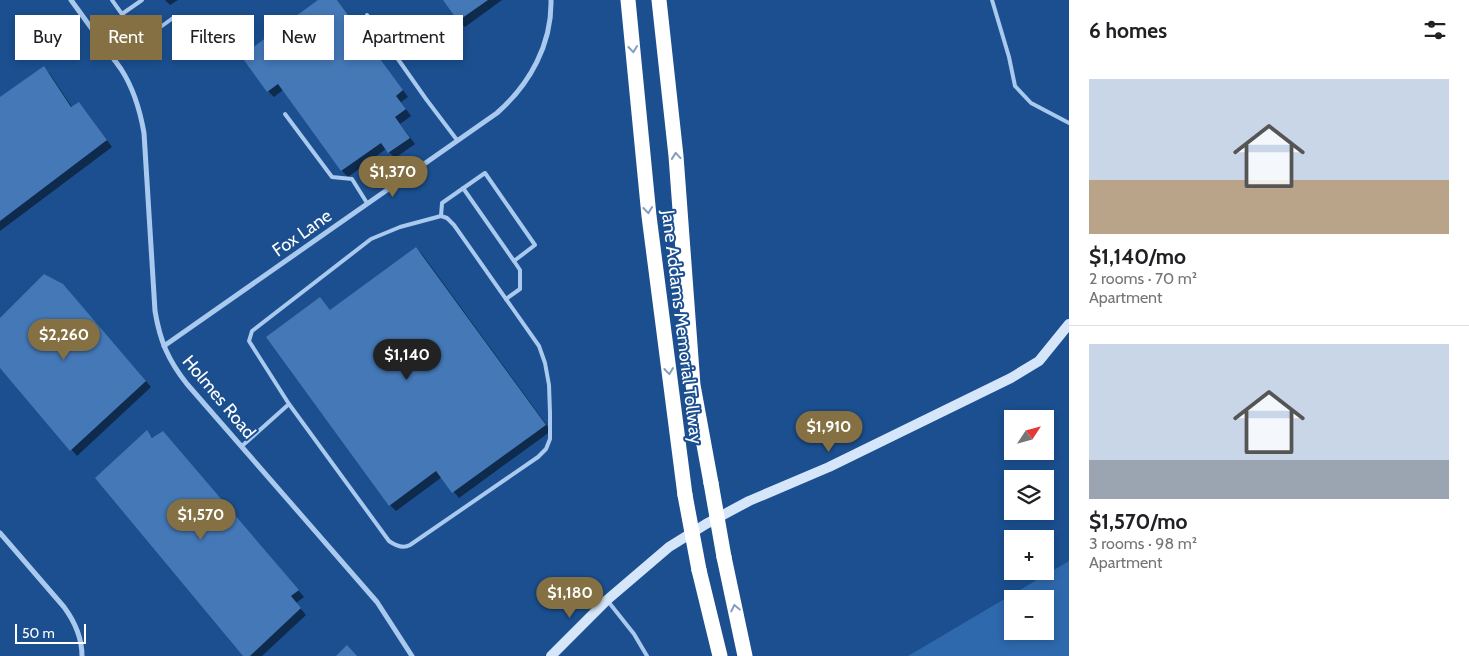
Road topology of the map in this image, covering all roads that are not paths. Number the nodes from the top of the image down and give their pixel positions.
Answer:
1 (71, 0) edge
2 (112, 0) edge
3 (142, 0) edge
4 (551, 0) edge
5 (628, 0) edge
6 (659, 0) edge
7 (992, 0) edge
8 (122, 14) joint
9 (90, 27) edge
10 (114, 60) edge
11 (399, 60) edge
12 (285, 114) dead end
13 (1069, 123) edge
14 (457, 140) junction
15 (463, 188) junction
16 (367, 203) junction
17 (441, 216) junction
18 (514, 261) junction
19 (506, 299) junction
20 (1069, 324) edge
21 (164, 346) junction
22 (289, 404) junction
23 (242, 446) junction
24 (0, 533) edge
25 (607, 600) junction
26 (82, 656) edge
27 (412, 656) edge
28 (551, 656) edge
29 (647, 656) edge
30 (720, 656) edge
31 (745, 656) edge

1 - 9 street, Holmes Road
2 - 8 lane
3 - 8 lane
4 - 14 street, Fox Lane
5 -> 30 highway, Jane Addams Memorial Tollway, bridge
31 -> 6 highway, Jane Addams Memorial Tollway, bridge
7 - 13 lane
10 - 21 street, Holmes Road
11 - 14 lane
12 - 16 lane
14 - 16 street, Fox Lane
15 - 17 lane
15 - 18 lane
15 - 18 lane
16 - 21 street, Fox Lane
17 - 19 lane
17 - 22 lane
18 - 19 lane
19 - 22 lane
20 - 25 street
21 - 23 street, Holmes Road
22 - 23 lane
23 - 27 street, Holmes Road
24 - 26 street
25 - 28 street
25 - 29 lane

